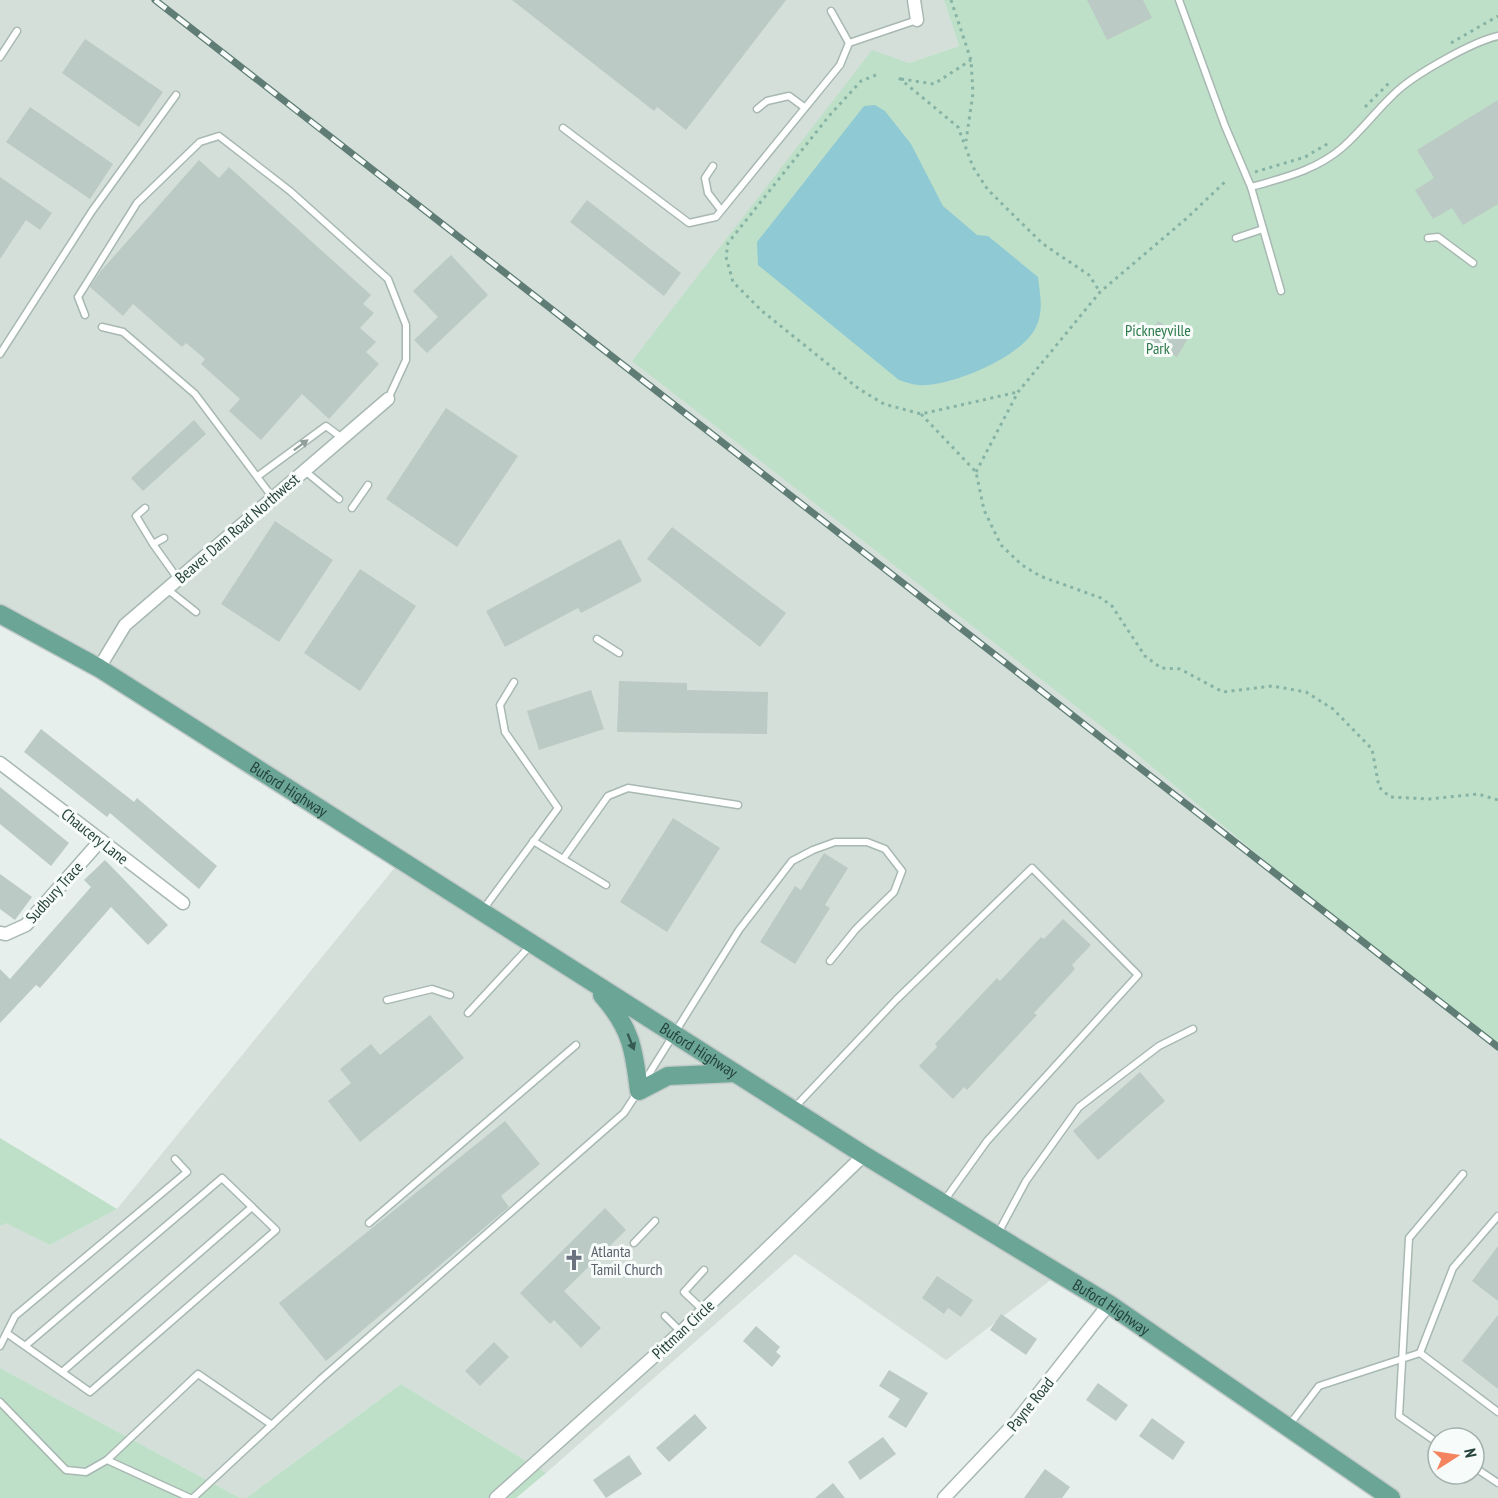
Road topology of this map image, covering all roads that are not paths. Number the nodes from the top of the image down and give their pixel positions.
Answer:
1 (1179, 0) edge
2 (911, 2) edge
3 (831, 11) dead end
4 (917, 20) joint
5 (17, 31) dead end
6 (1498, 36) edge
7 (849, 43) junction
8 (0, 57) edge
9 (176, 95) dead end
10 (804, 107) junction
11 (758, 109) dead end
12 (563, 128) dead end
13 (713, 166) dead end
14 (1251, 187) junction
15 (721, 210) junction
16 (1263, 229) junction
17 (1236, 238) dead end
18 (1428, 238) dead end
19 (1473, 263) dead end
20 (1281, 291) dead end
21 (85, 315) dead end
22 (102, 327) dead end
23 (0, 354) edge
24 (388, 399) joint
25 (342, 438) junction
26 (304, 471) junction
27 (258, 476) junction
28 (368, 485) dead end
29 (273, 498) junction
30 (339, 499) dead end
31 (145, 508) dead end
32 (352, 508) dead end
33 (164, 538) dead end
34 (153, 544) junction
35 (178, 579) junction
36 (167, 589) junction
37 (196, 612) dead end
38 (0, 614) edge
39 (597, 639) dead end
40 (619, 654) dead end
41 (99, 668) junction
42 (514, 682) dead end
43 (4, 765) edge
44 (738, 805) dead end
45 (101, 840) junction
46 (534, 841) junction
47 (563, 859) junction
48 (606, 885) dead end
49 (183, 903) dead end
50 (482, 911) junction
51 (0, 933) edge
52 (533, 944) junction
53 (830, 962) dead end
54 (586, 978) junction
55 (450, 995) dead end
56 (387, 1000) dead end
57 (468, 1013) dead end
58 (1193, 1029) dead end
59 (675, 1034) junction
60 (576, 1046) dead end
61 (735, 1073) junction
62 (639, 1091) junction
63 (793, 1109) junction
64 (864, 1155) junction
65 (175, 1159) dead end
66 (1463, 1174) dead end
67 (943, 1203) junction
68 (252, 1207) junction
69 (1498, 1216) edge
70 (655, 1221) dead end
71 (369, 1223) dead end
72 (996, 1235) junction
73 (634, 1243) dead end
74 (704, 1270) dead end
75 (1109, 1304) junction
76 (703, 1310) junction
77 (665, 1316) dead end
78 (681, 1332) junction
79 (8, 1334) junction
80 (0, 1346) edge
81 (25, 1346) junction
82 (1420, 1353) junction
83 (1400, 1359) junction
84 (62, 1372) junction
85 (0, 1401) edge
86 (1498, 1412) edge
87 (272, 1425) junction
88 (1288, 1427) junction
89 (1426, 1435) edge
90 (107, 1460) junction
91 (192, 1498) edge
92 (496, 1498) edge
93 (944, 1498) edge
94 (1391, 1498) edge

1 - 14 lane
2 - 4 street
3 - 7 lane
4 - 7 lane
5 - 8 lane
6 - 14 lane
7 - 10 lane
9 - 23 lane
10 - 11 lane
10 - 15 lane
12 - 15 lane
13 - 15 lane
14 - 16 lane
16 - 17 lane
16 - 20 lane
18 - 19 lane
21 - 24 lane
22 - 27 lane
24 - 25 street, Beaver Dam Road Northwest
25 - 26 street, Beaver Dam Road Northwest
27 -> 25 lane
26 - 29 street, Beaver Dam Road Northwest
26 - 30 lane
27 - 29 lane
28 - 32 lane
29 - 35 street, Beaver Dam Road Northwest
31 - 34 lane
33 - 34 lane
34 - 35 lane
35 - 36 street, Beaver Dam Road Northwest
36 - 37 lane
36 - 41 street, Beaver Dam Road Northwest
38 - 41 main road, Buford Highway
39 - 40 lane
41 - 50 main road, Buford Highway
42 - 46 lane
43 - 45 street, Chaucery Lane
44 - 47 lane
45 - 49 street, Chaucery Lane
45 - 51 street, Sudbury Trace
46 - 47 lane
46 - 50 lane
47 - 48 lane
50 - 52 main road, Buford Highway
52 - 54 main road, Buford Highway
52 - 57 lane
53 - 59 lane
54 - 59 main road, Buford Highway
54 -> 62 main road
55 - 56 lane
58 - 72 lane
59 - 61 main road, Buford Highway
59 - 62 lane
60 - 71 lane
61 - 62 main road
61 - 63 main road, Buford Highway
62 - 87 lane
63 - 64 main road, Buford Highway
63 - 67 lane
64 - 67 main road, Buford Highway
64 - 76 street, Pittman Circle
65 - 79 lane
66 - 83 lane
67 - 72 main road, Buford Highway
68 - 81 lane
68 - 84 lane
68 - 84 lane
69 - 82 lane
70 - 73 lane
72 - 75 main road, Buford Highway
74 - 76 lane
75 - 88 main road, Buford Highway
75 - 93 street, Payne Road
76 - 78 street, Pittman Circle
77 - 78 lane
78 - 92 street, Pittman Circle
79 - 80 lane
79 - 81 lane
81 - 84 lane
82 - 83 lane
82 - 86 lane
83 - 88 lane
83 - 89 lane
85 - 90 lane
87 - 90 lane
87 - 91 lane
88 - 94 main road, Buford Highway
90 - 91 lane

